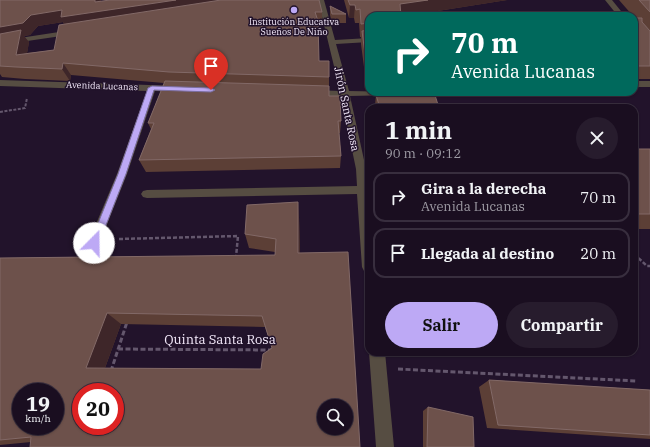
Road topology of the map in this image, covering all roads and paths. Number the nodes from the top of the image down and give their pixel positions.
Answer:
1 (321, 0) edge
2 (608, 0) edge
3 (618, 12) edge
4 (76, 31) edge
5 (365, 40) edge
6 (332, 42) junction
7 (0, 43) edge
8 (0, 83) edge
9 (31, 84) junction
10 (638, 84) edge
11 (650, 84) edge
12 (152, 88) junction
13 (190, 89) edge
14 (306, 93) edge
15 (365, 93) edge
16 (345, 94) junction
17 (0, 112) edge
18 (362, 190) junction
19 (147, 194) dead end
20 (365, 223) edge
21 (119, 239) dead end
22 (94, 243) dead end
23 (638, 258) edge
24 (235, 263) edge
25 (650, 266) edge
26 (128, 319) edge
27 (118, 349) junction
28 (276, 350) edge
29 (378, 360) edge
30 (109, 376) edge
31 (637, 381) dead end
32 (385, 447) edge

1 - 6 street, Jirón Santa Rosa
2 - 3 street
4 - 7 street
5 - 6 street
6 - 16 street, Jirón Santa Rosa
8 - 9 street, Avenida Lucanas
9 - 12 street, Avenida Lucanas
9 - 17 path
10 - 11 street
12 - 13 street, Avenida Lucanas
12 - 22 street
14 - 16 street
15 - 16 street
16 - 18 street, Jirón Santa Rosa
18 - 19 street
18 - 20 street, Jirón Santa Rosa
21 - 24 path
23 - 25 path
26 - 27 path
27 - 28 path, Quinta Santa Rosa
27 - 30 path
29 - 31 path
29 - 32 street

